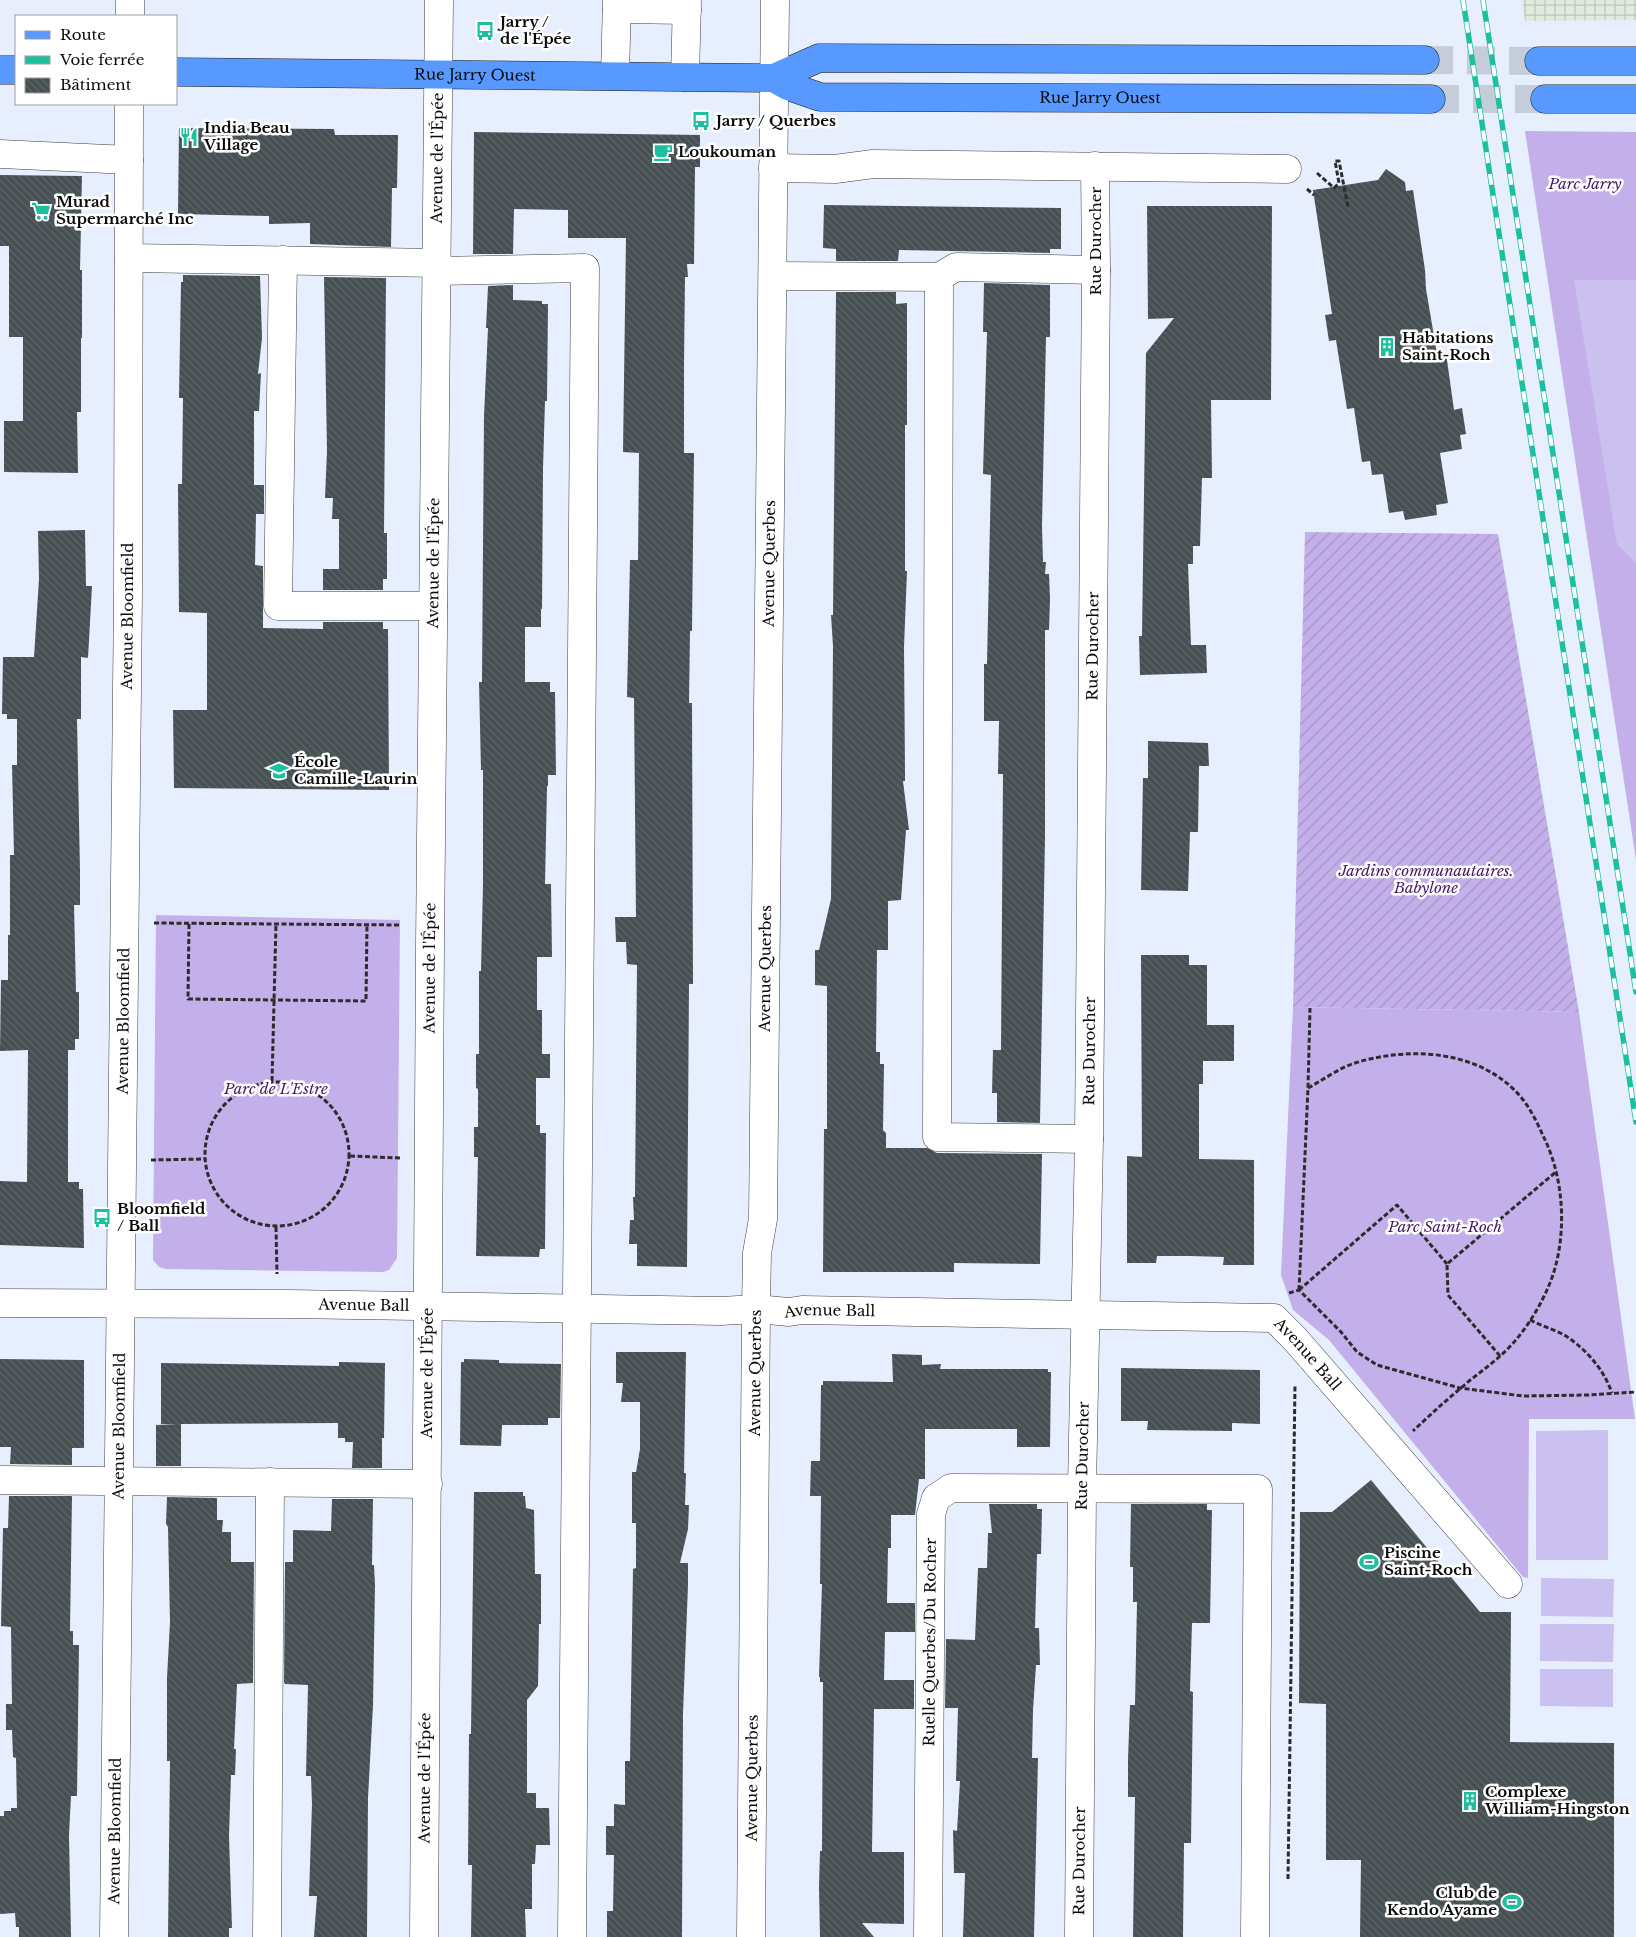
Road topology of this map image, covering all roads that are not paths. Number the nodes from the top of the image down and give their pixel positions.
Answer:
1 (130, 0) edge
2 (439, 0) edge
3 (775, 0) edge
4 (617, 5) edge
5 (687, 5) edge
6 (130, 15) edge
7 (1425, 60) tunnel mouth
8 (1539, 60) tunnel mouth
9 (1636, 61) edge
10 (0, 70) edge
11 (15, 70) edge
12 (178, 72) edge
13 (438, 75) junction
14 (615, 76) junction
15 (685, 77) junction
16 (774, 78) junction
17 (1431, 99) tunnel mouth
18 (1545, 99) tunnel mouth
19 (1636, 99) edge
20 (129, 105) edge
21 (0, 154) edge
22 (129, 160) junction
23 (1095, 166) junction
24 (773, 168) junction
25 (1287, 169) dead end
26 (129, 258) junction
27 (283, 260) junction
28 (438, 267) junction
29 (1096, 270) junction
30 (773, 276) junction
31 (939, 277) junction
32 (433, 606) junction
33 (1089, 1139) junction
34 (0, 1303) edge
35 (120, 1304) junction
36 (428, 1306) junction
37 (578, 1308) junction
38 (756, 1310) junction
39 (1087, 1314) junction
40 (0, 1480) edge
41 (119, 1481) junction
42 (270, 1482) junction
43 (428, 1484) junction
44 (1082, 1488) junction
45 (1508, 1584) dead end
46 (114, 1937) edge
47 (267, 1937) edge
48 (424, 1937) edge
49 (572, 1937) edge
50 (751, 1937) edge
51 (928, 1937) edge
52 (1079, 1937) edge
53 (1255, 1937) edge

1 - 6 street
2 - 13 street, Avenue de l'Épée
3 - 16 street, Avenue Querbes
4 - 5 street
4 - 14 street
5 - 15 street
7 - 16 main road, Rue Jarry Ouest
8 - 9 main road
10 - 11 main road
12 - 13 main road, Rue Jarry Ouest
13 - 14 main road, Rue Jarry Ouest
13 - 28 street, Avenue de l'Épée
14 - 15 main road, Rue Jarry Ouest
15 - 16 main road, Rue Jarry Ouest
16 - 17 main road, Rue Jarry Ouest
16 - 24 street, Avenue Querbes
18 - 19 main road
20 - 22 street, Avenue Bloomfield
21 - 22 street
22 - 26 street, Avenue Bloomfield
23 - 24 street
23 - 25 street
23 - 29 street, Rue Durocher
24 - 30 street, Avenue Querbes
26 - 27 street
26 - 35 street, Avenue Bloomfield
27 - 28 street
27 - 32 street
28 - 32 street, Avenue de l'Épée
28 - 37 street
29 - 31 street
29 - 33 street, Rue Durocher
30 - 31 street
30 - 38 street, Avenue Querbes
31 - 33 street
32 - 36 street, Avenue de l'Épée
33 - 39 street, Rue Durocher
34 - 35 street, Avenue Ball
35 - 36 street, Avenue Ball
35 - 41 street, Avenue Bloomfield
36 - 37 street, Avenue Ball
36 - 43 street, Avenue de l'Épée
37 - 38 street, Avenue Ball
37 - 49 street
38 - 39 street, Avenue Ball
38 - 50 street, Avenue Querbes
39 - 44 street, Rue Durocher
39 - 45 street, Avenue Ball
40 - 41 street
41 - 42 street
41 - 46 street, Avenue Bloomfield
42 - 43 street
42 - 47 street
43 - 48 street, Avenue de l'Épée
44 - 51 street, Ruelle Querbes/Du Rocher
44 - 52 street, Rue Durocher
44 - 53 street, Ruelle Querbes/Du Rocher

